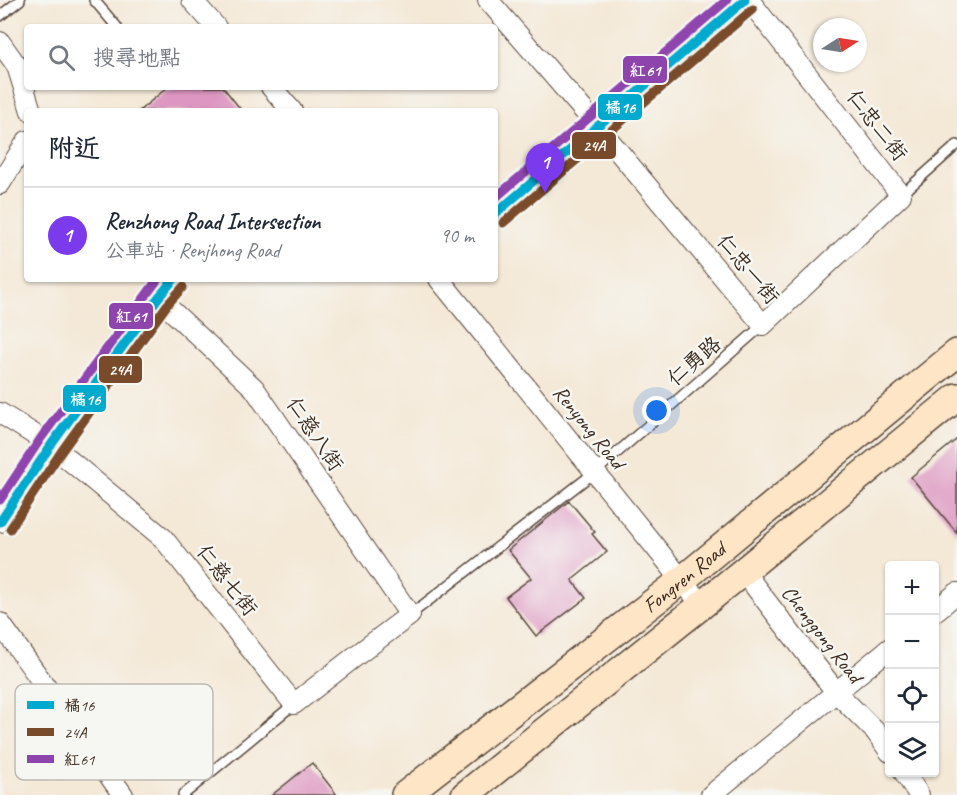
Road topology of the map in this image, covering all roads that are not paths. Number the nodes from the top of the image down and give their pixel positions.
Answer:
1 (20, 0) edge
2 (94, 0) edge
3 (192, 0) edge
4 (488, 0) edge
5 (747, 0) edge
6 (0, 15) edge
7 (114, 24) edge
8 (213, 24) edge
9 (0, 42) edge
10 (24, 90) edge
11 (24, 90) edge
12 (274, 90) edge
13 (30, 108) edge
14 (289, 108) edge
15 (598, 127) junction
16 (957, 145) edge
17 (24, 146) edge
18 (0, 184) edge
19 (901, 195) junction
20 (498, 211) edge
21 (441, 282) edge
22 (166, 286) edge
23 (763, 325) junction
24 (957, 352) edge
25 (957, 397) edge
26 (0, 413) edge
27 (51, 445) junction
28 (595, 472) junction
29 (0, 522) edge
30 (743, 571) junction
31 (682, 580) junction
32 (957, 593) edge
33 (702, 605) junction
34 (939, 608) edge
35 (410, 615) junction
36 (0, 623) edge
37 (885, 652) edge
38 (44, 684) edge
39 (836, 692) junction
40 (294, 704) junction
41 (885, 745) edge
42 (213, 770) edge
43 (907, 777) edge
44 (112, 780) edge
45 (201, 780) edge
46 (123, 795) edge
47 (183, 795) edge
48 (405, 795) edge
49 (465, 795) edge
50 (711, 795) edge
51 (919, 795) edge

1 - 6 lane
2 - 7 lane
3 - 8 street
4 - 15 street, 仁忠一街
5 - 15 street
5 - 19 street, 仁忠二街
9 - 11 street
10 - 13 street
12 - 14 street
15 - 20 street
15 - 23 street, 仁忠一街
16 - 19 lane
17 - 18 street
19 - 23 street, 仁忠一街
21 - 28 street, Renyong Road
22 - 27 street
22 - 35 street, 仁慈八街
23 - 28 lane, 仁勇路
24 - 31 main road, Fongren Road
25 - 30 main road, Fongren Road
26 - 27 street, 仁慈七街
27 - 29 street
27 - 40 street, 仁慈七街
28 - 31 street, Renyong Road
28 - 35 lane
30 - 33 main road, Fongren Road
30 - 39 street, Chenggong Road
31 - 33 street, Renyong Road
31 - 48 main road, Fongren Road
32 - 34 street
33 - 49 main road, Fongren Road
35 - 40 street
36 - 38 street
37 - 39 street
39 - 41 street, Chenggong Road
39 - 50 street
40 - 42 lane
43 - 51 street
44 - 46 street
45 - 47 lane

